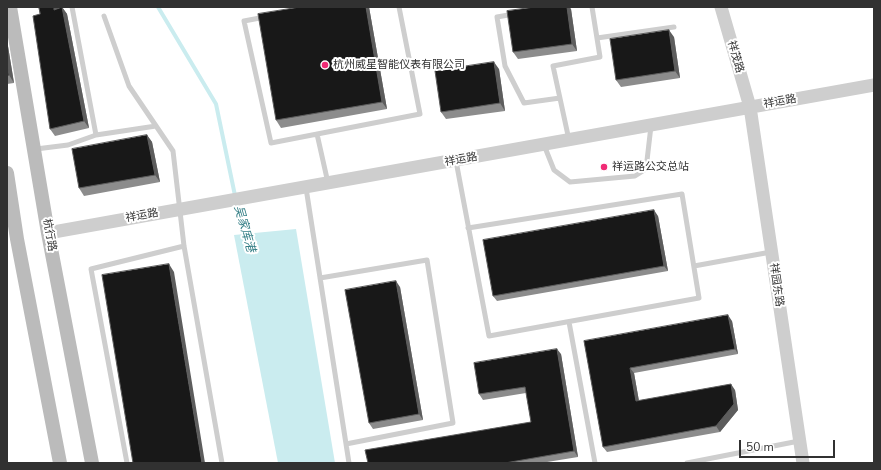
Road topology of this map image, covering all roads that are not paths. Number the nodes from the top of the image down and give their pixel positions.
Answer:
1 (10, 7) edge
2 (72, 7) edge
3 (399, 7) edge
4 (592, 7) edge
5 (721, 7) edge
6 (520, 13) edge
7 (273, 15) edge
8 (104, 16) dead end
9 (674, 27) dead end
10 (597, 38) junction
11 (874, 85) edge
12 (560, 98) junction
13 (750, 107) junction
14 (651, 125) junction
15 (156, 126) junction
16 (317, 134) junction
17 (96, 135) junction
18 (569, 141) junction
19 (544, 145) junction
20 (34, 149) junction
21 (456, 161) junction
22 (7, 173) edge
23 (328, 184) junction
24 (306, 188) junction
25 (468, 228) junction
26 (48, 233) junction
27 (184, 246) junction
28 (771, 252) junction
29 (694, 266) junction
30 (320, 278) junction
31 (569, 322) junction
32 (799, 441) junction
33 (346, 444) junction
34 (60, 463) edge
35 (92, 463) edge
36 (128, 463) edge
37 (222, 463) edge
38 (349, 463) edge
39 (595, 463) edge
40 (687, 463) edge
41 (803, 463) edge

1 - 20 main road, 杭行路
2 - 17 lane
3 - 16 lane
4 - 10 lane
5 - 13 street, 祥茂路
6 - 12 lane
7 - 16 lane
8 - 15 lane
9 - 10 lane
10 - 12 lane
11 - 13 street, 祥运路
12 - 18 lane
13 - 14 street, 祥运路
13 - 28 street, 祥园东路
14 - 18 street, 祥运路
14 - 19 lane
15 - 17 lane
15 - 27 lane
16 - 23 lane
17 - 20 lane
18 - 19 street, 祥运路
19 - 21 street, 祥运路
20 - 26 main road, 杭行路
21 - 23 street, 祥运路
21 - 25 lane
22 - 34 main road
23 - 24 street, 祥运路
24 - 26 street, 祥运路
24 - 30 lane
25 - 29 lane
25 - 31 lane
26 - 35 main road, 杭行路
27 - 36 lane
27 - 37 lane
28 - 29 lane
28 - 32 street, 祥园东路
29 - 31 lane
30 - 33 lane
30 - 33 lane
31 - 39 lane
32 - 40 lane
32 - 41 street, 祥园东路
33 - 38 lane

